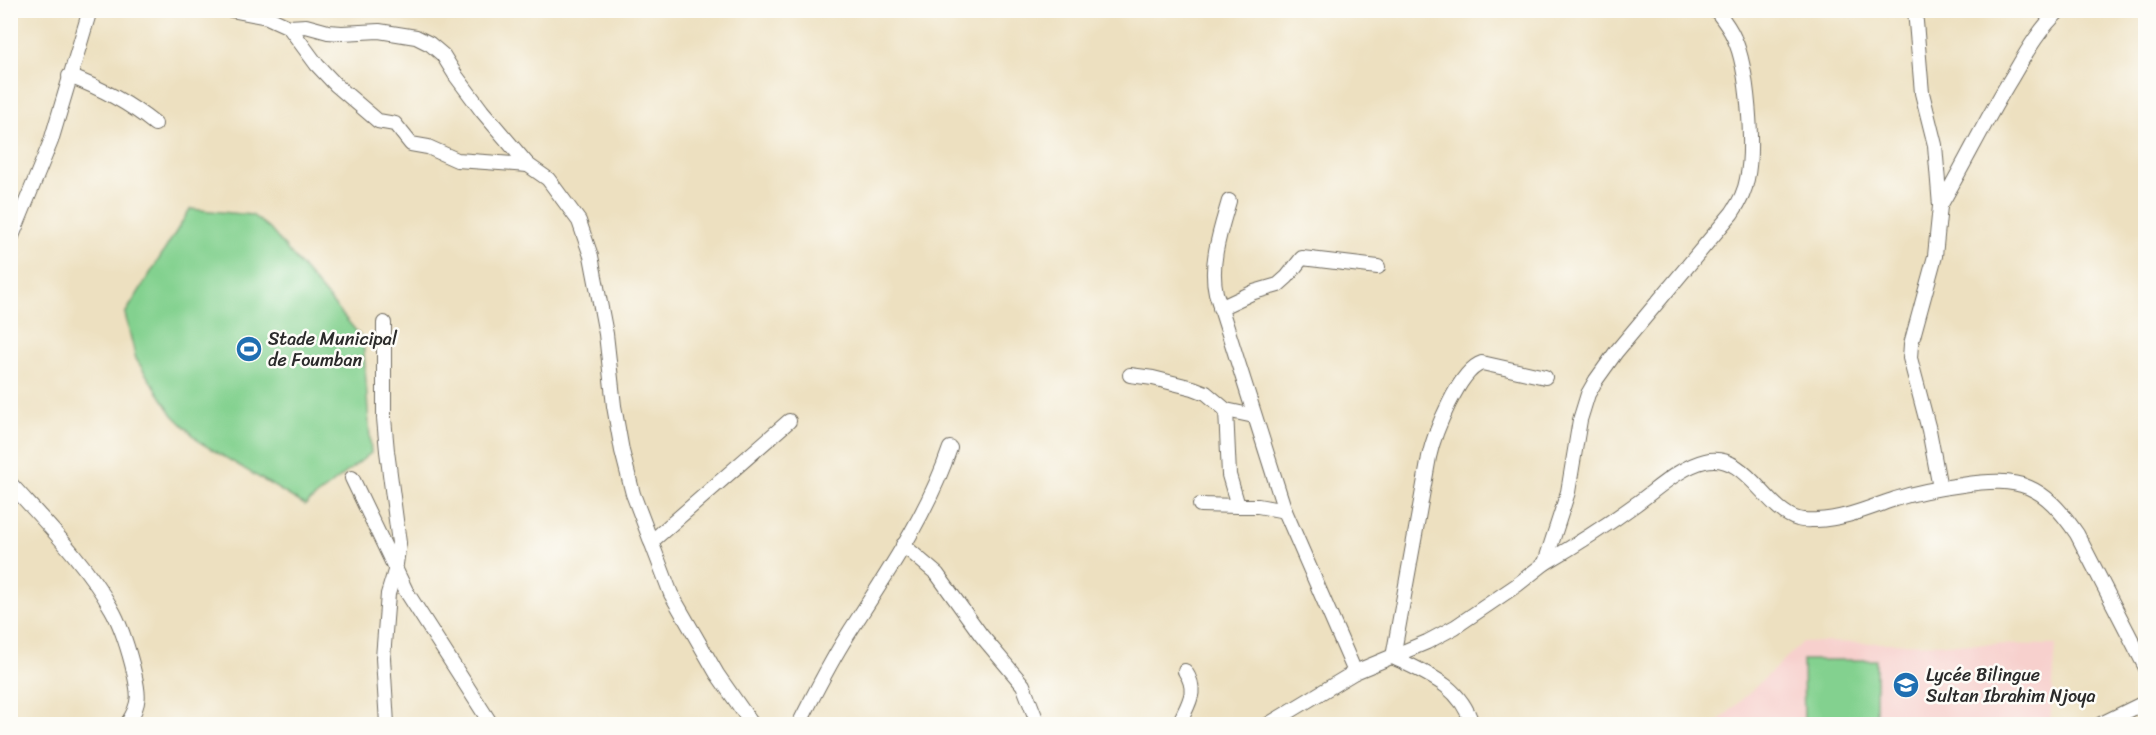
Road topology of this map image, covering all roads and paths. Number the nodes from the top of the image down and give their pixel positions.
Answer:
1 (90, 10) edge
2 (231, 10) edge
3 (1716, 10) edge
4 (1915, 10) edge
5 (2060, 10) edge
6 (289, 27) junction
7 (69, 76) junction
8 (155, 124) dead end
9 (528, 165) junction
10 (1229, 201) dead end
11 (1940, 206) junction
12 (10, 241) edge
13 (1378, 267) dead end
14 (1220, 308) junction
15 (384, 323) dead end
16 (1130, 375) dead end
17 (1545, 377) dead end
18 (1226, 410) junction
19 (1254, 416) junction
20 (789, 421) dead end
21 (950, 448) dead end
22 (352, 478) dead end
23 (10, 483) edge
24 (1940, 488) junction
25 (1200, 505) dead end
26 (1238, 506) junction
27 (1285, 511) junction
28 (651, 542) junction
29 (903, 545) junction
30 (1545, 563) junction
31 (395, 571) junction
32 (1393, 657) junction
33 (2145, 668) edge
34 (1185, 671) dead end
35 (1355, 672) junction
36 (2145, 702) edge
37 (128, 724) edge
38 (387, 724) edge
39 (491, 724) edge
40 (752, 724) edge
41 (799, 724) edge
42 (1038, 724) edge
43 (1179, 724) edge
44 (1269, 724) edge
45 (1472, 724) edge
46 (2100, 724) edge

1 - 7 street
2 - 6 street
3 - 30 street
4 - 11 street
5 - 11 street
6 - 9 street
6 - 9 street
7 - 8 street
7 - 12 street
9 - 28 street
10 - 14 street
11 - 24 street
13 - 14 street
14 - 19 street
15 - 31 street
16 - 18 street
17 - 32 street
18 - 19 street
18 - 26 street
19 - 27 street
20 - 28 street
21 - 29 street
22 - 31 street
23 - 37 street
24 - 30 street
24 - 33 street
25 - 26 street
26 - 27 street
27 - 35 street
28 - 40 street
29 - 41 street
29 - 42 street
30 - 32 street
31 - 38 street
31 - 39 street
32 - 35 street
32 - 45 street
34 - 43 street
35 - 44 street
36 - 46 street

